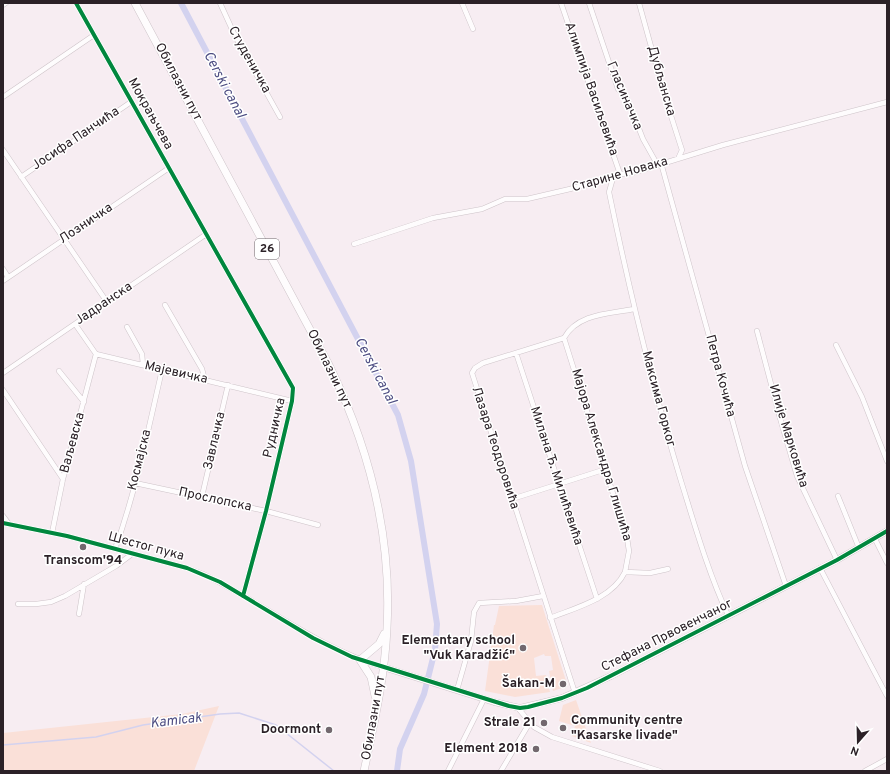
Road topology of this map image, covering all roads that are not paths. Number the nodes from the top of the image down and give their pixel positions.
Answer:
1 (6, 3) edge
2 (76, 3) edge
3 (135, 3) edge
4 (220, 3) edge
5 (462, 3) edge
6 (561, 3) edge
7 (589, 3) edge
8 (638, 3) edge
9 (3, 5) edge
10 (473, 29) dead end
11 (94, 35) junction
12 (3, 97) edge
13 (131, 102) junction
14 (887, 102) edge
15 (280, 117) dead end
16 (3, 150) edge
17 (678, 159) junction
18 (659, 164) junction
19 (169, 168) junction
20 (620, 174) junction
21 (21, 177) junction
22 (613, 178) junction
23 (205, 235) junction
24 (64, 239) junction
25 (354, 244) dead end
26 (3, 269) edge
27 (8, 277) junction
28 (3, 281) edge
29 (107, 302) junction
30 (165, 305) dead end
31 (634, 309) junction
32 (75, 324) junction
33 (127, 327) dead end
34 (757, 331) dead end
35 (564, 338) junction
36 (836, 345) dead end
37 (516, 353) junction
38 (96, 354) junction
39 (143, 365) junction
40 (162, 370) junction
41 (59, 371) dead end
42 (3, 372) edge
43 (205, 380) junction
44 (228, 385) junction
45 (3, 390) edge
46 (292, 401) junction
47 (84, 402) junction
48 (887, 461) edge
49 (606, 469) junction
50 (64, 479) junction
51 (135, 483) junction
52 (558, 484) junction
53 (202, 496) junction
54 (838, 496) dead end
55 (512, 499) junction
56 (266, 511) junction
57 (3, 516) edge
58 (3, 523) edge
59 (9, 524) junction
60 (318, 525) dead end
61 (887, 531) edge
62 (52, 533) junction
63 (875, 539) junction
64 (859, 548) junction
65 (115, 550) junction
66 (132, 554) junction
67 (837, 560) junction
68 (887, 563) edge
69 (820, 568) junction
70 (668, 569) dead end
71 (625, 572) junction
72 (84, 584) junction
73 (786, 586) junction
74 (243, 596) junction
75 (543, 596) junction
76 (597, 599) junction
77 (18, 604) dead end
78 (79, 614) dead end
79 (728, 615) junction
80 (550, 618) junction
81 (387, 626) junction
82 (360, 660) junction
83 (383, 666) junction
84 (458, 690) junction
85 (575, 693) junction
86 (887, 696) edge
87 (484, 699) junction
88 (377, 700) junction
89 (517, 708) junction
90 (530, 722) junction
91 (887, 759) edge
92 (654, 770) edge
93 (364, 771) edge
94 (448, 771) edge
95 (501, 771) edge
96 (660, 771) edge
97 (865, 771) edge

1 - 9 street
2 - 11 street, Мокрањчева
3 - 81 main road, Обилазни пут / 26
4 - 15 street, Студеничка
5 - 10 street
6 - 20 street, Алимпија Васиљевића
7 - 18 street, Гласиначка
8 - 17 street, Дубљанска
11 - 12 street
11 - 13 street, Мокрањчева
13 - 19 street, Мокрањчева
13 - 21 street, Јосифа Панчића
14 - 17 street, Старине Новака
16 - 21 street
17 - 18 street, Старине Новака
18 - 20 street, Старине Новака
18 - 73 street, Петра Кочића
19 - 23 street, Мокрањчева
19 - 24 street, Лозничка
20 - 22 street, Старине Новака
21 - 24 street
22 - 25 street, Старине Новака
22 - 31 street, Максима Горког
23 - 29 street, Јадранска
23 - 46 street, Рудничка
24 - 27 street, Лозничка
24 - 29 street
26 - 27 street
27 - 28 street, Лозничка
29 - 32 street, Јадранска
30 - 43 street
31 - 35 street
31 - 79 street, Максима Горког
32 - 38 street
32 - 42 street, Јадранска
33 - 39 street
34 - 67 street, Илије Марковића
35 - 37 street, Лазара Теодоровића
35 - 49 street, Мајора Александра Глишића
36 - 48 street
37 - 52 street, Милана Ђ. Милићевића
37 - 55 street, Лазара Теодоровића
38 - 39 street, Мајевичка
38 - 47 street, Ваљевска
39 - 40 street, Мајевичка
40 - 43 street, Мајевичка
40 - 51 street, Космајска
41 - 47 street
43 - 44 street, Мајевичка
44 - 46 street, Мајевичка
44 - 53 street, Завлачка
45 - 50 street
46 - 56 street, Рудничка
47 - 50 street, Ваљевска
49 - 52 street
49 - 71 street, Мајора Александра Глишића
50 - 62 street, Ваљевска
51 - 53 street, Прослопска
51 - 65 street, Космајска
52 - 55 street
52 - 76 street, Милана Ђ. Милићевића
53 - 56 street, Прослопска
54 - 64 street
55 - 75 street, Лазара Теодоровића
56 - 60 street, Прослопска
56 - 74 street, Рудничка
57 - 59 street
58 - 59 street, Шестог пука
59 - 62 street, Шестог пука
61 - 63 street, Стефана Првовенчаног
62 - 65 street, Шестог пука
63 - 64 street, Стефана Првовенчаног
63 - 68 street
64 - 67 street, Стефана Првовенчаног
65 - 66 street, Шестог пука
66 - 72 street
66 - 74 street, Шестог пука
67 - 69 street, Стефана Првовенчаног
69 - 73 street, Стефана Првовенчаног
69 - 86 street
70 - 71 street
71 - 76 street
72 - 77 street
72 - 78 street
73 - 79 street, Стефана Првовенчаног
74 - 82 street, Шестог пука
75 - 80 street, Лазара Теодоровића
75 - 84 street
76 - 80 street
79 - 85 street, Стефана Првовенчаног
80 - 85 street, Лазара Теодоровића
81 - 82 main road
81 - 83 main road, Обилазни пут / 26
82 - 83 street, Шестог пука
82 - 88 main road
83 - 84 street, Стефана Првовенчаног
83 - 88 main road, Обилазни пут / 26
84 - 87 street, Стефана Првовенчаног
85 - 89 street, Стефана Првовенчаног
87 - 89 street, Стефана Првовенчаног
87 - 94 street
88 - 93 main road, Обилазни пут / 26
89 - 90 street
90 - 92 street
90 - 95 street
91 - 97 street
92 - 96 street

